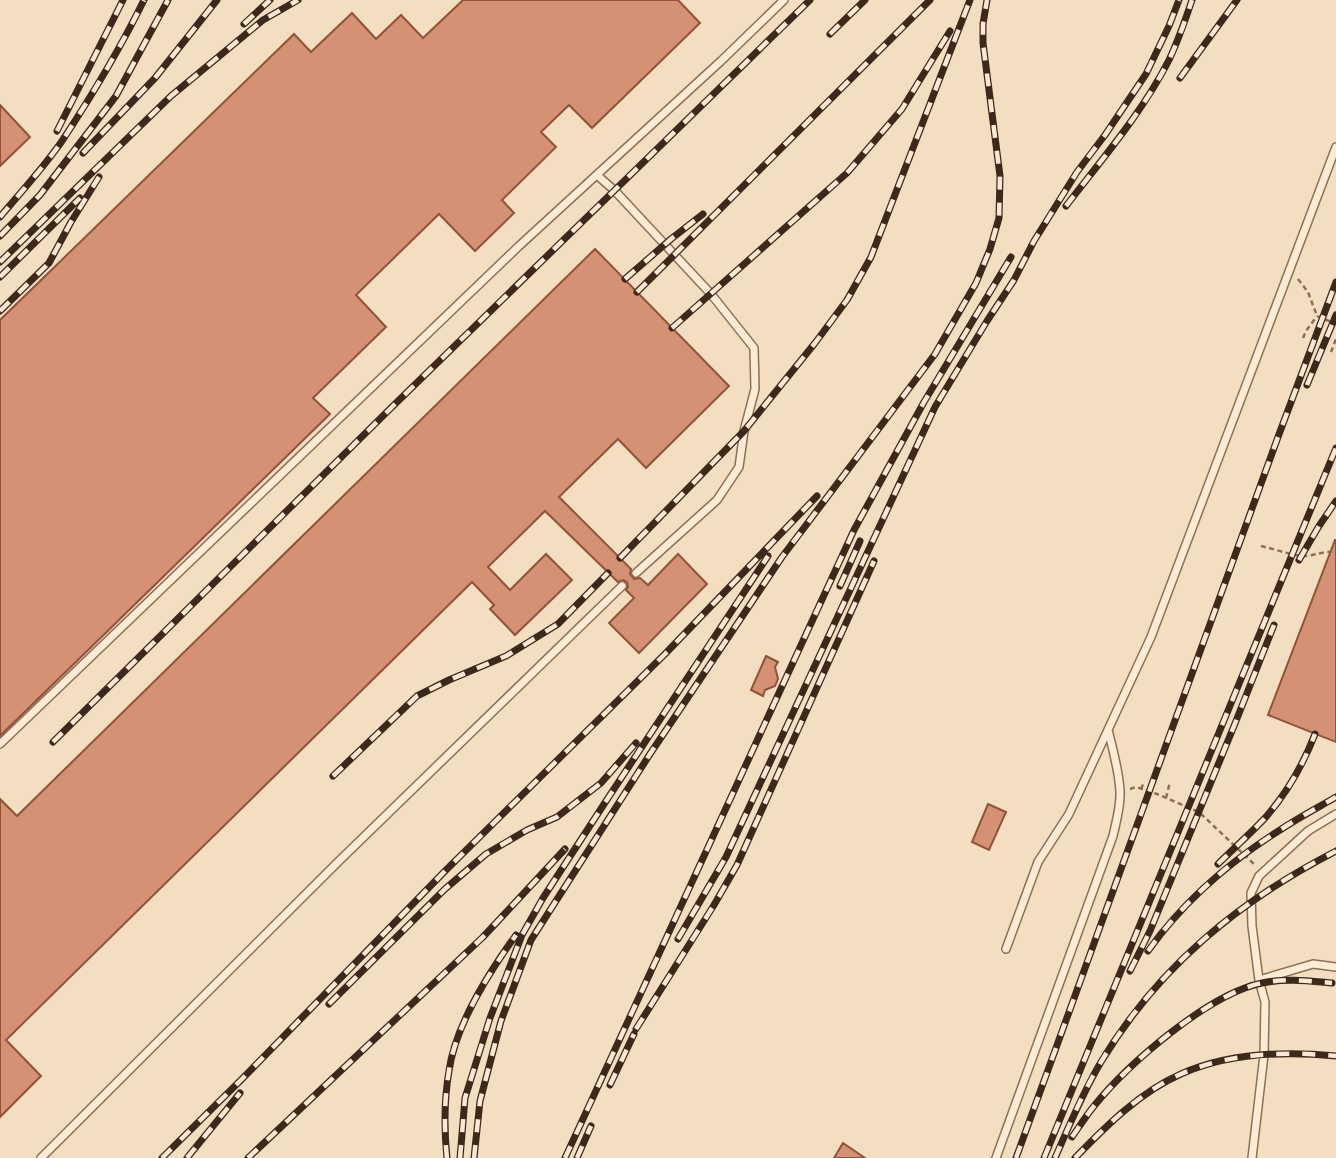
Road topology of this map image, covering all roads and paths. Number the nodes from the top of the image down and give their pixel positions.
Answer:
1 (784, 0) edge
2 (1336, 147) edge
3 (597, 175) junction
4 (1289, 272) junction
5 (1317, 316) junction
6 (1336, 324) edge
7 (1303, 338) dead end
8 (1336, 340) edge
9 (1331, 352) dead end
10 (1261, 546) dead end
11 (1336, 552) edge
12 (636, 573) dead end
13 (622, 586) dead end
14 (1108, 729) junction
15 (0, 744) edge
16 (1144, 782) dead end
17 (1170, 782) dead end
18 (1141, 789) junction
19 (1121, 792) junction
20 (1166, 798) junction
21 (1336, 814) edge
22 (1263, 873) junction
23 (1006, 949) dead end
24 (1336, 967) edge
25 (1259, 980) junction
26 (41, 1158) edge
27 (996, 1158) edge
28 (1252, 1158) edge

1 - 3 lane
2 - 4 lane
3 - 12 lane
3 - 15 lane
4 - 5 path
4 - 14 lane
5 - 6 path
5 - 7 path
8 - 9 path
10 - 11 path
13 - 26 lane
14 - 19 lane
14 - 23 lane
16 - 18 path
17 - 20 path
18 - 19 path
18 - 20 path
19 - 27 lane
20 - 22 path
21 - 22 lane
22 - 25 lane
24 - 25 lane
25 - 28 lane

